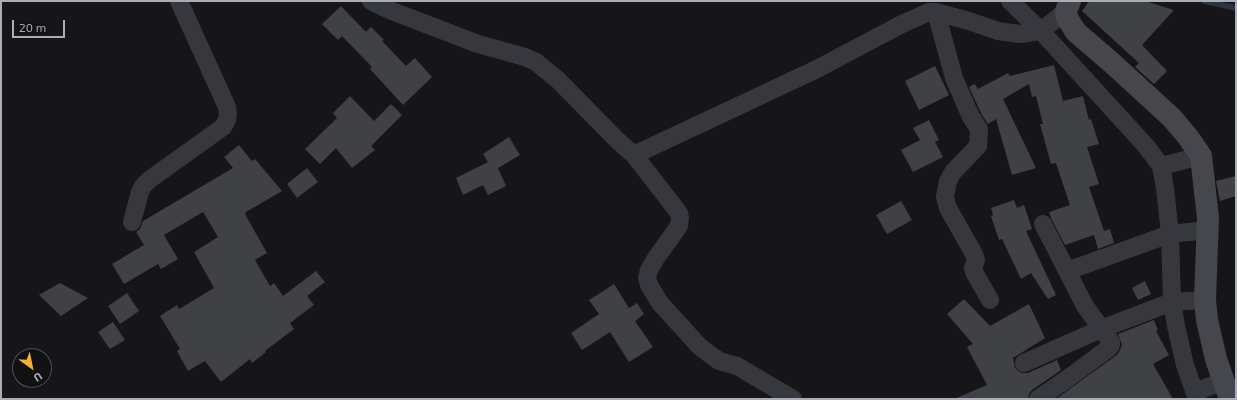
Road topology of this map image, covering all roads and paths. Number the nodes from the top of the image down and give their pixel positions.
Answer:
1 (179, 1) edge
2 (371, 1) edge
3 (1010, 1) edge
4 (1068, 6) edge
5 (936, 12) junction
6 (1041, 31) junction
7 (634, 155) junction
8 (1198, 156) junction
9 (1165, 165) junction
10 (132, 222) dead end
11 (1043, 224) dead end
12 (1205, 231) junction
13 (1175, 234) junction
14 (1067, 270) junction
15 (990, 300) dead end
16 (1203, 300) junction
17 (1175, 302) junction
18 (1101, 329) junction
19 (1024, 364) dead end
20 (1224, 387) edge
21 (1198, 393) edge
22 (792, 399) edge
23 (1038, 399) edge

1 - 10 street
2 - 7 street
3 - 6 street
4 - 6 street
4 - 8 main road
5 - 6 street
5 - 7 street
5 - 15 street
6 - 9 street
7 - 22 street
8 - 9 street
8 - 12 main road
9 - 13 street
11 - 14 street
12 - 13 street
12 - 16 main road
13 - 14 street
13 - 17 street
14 - 18 street
16 - 17 street
16 - 20 main road
17 - 18 street
17 - 21 street
18 - 19 street
18 - 23 street
20 - 21 street

